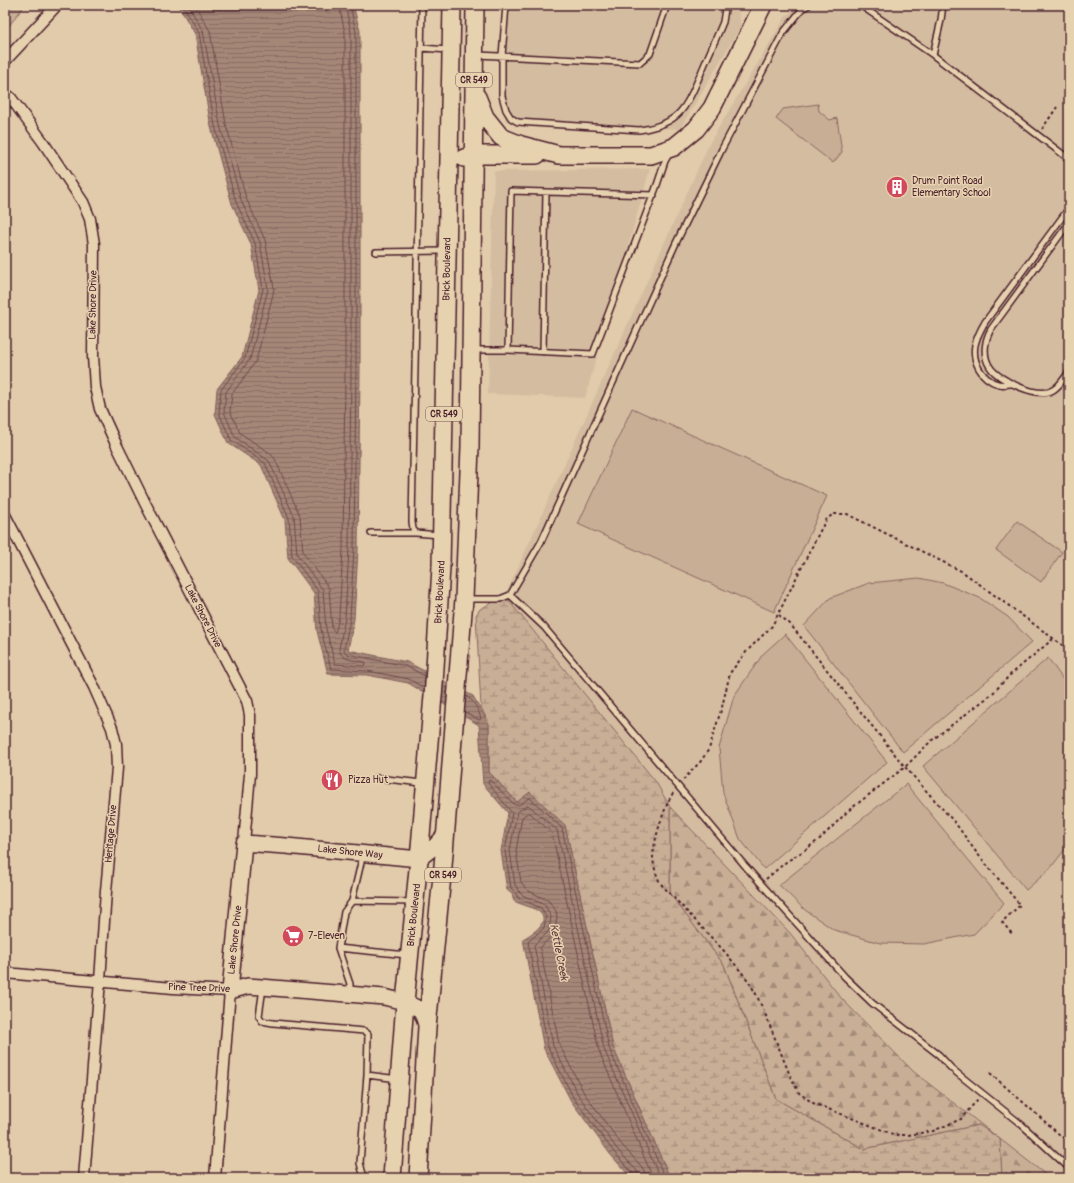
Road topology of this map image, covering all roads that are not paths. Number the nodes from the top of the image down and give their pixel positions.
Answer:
1 (56, 5) edge
2 (422, 5) edge
3 (452, 5) edge
4 (475, 5) edge
5 (506, 5) edge
6 (667, 5) edge
7 (724, 5) edge
8 (750, 5) edge
9 (763, 5) edge
10 (809, 5) edge
11 (860, 5) edge
12 (943, 5) edge
13 (746, 37) junction
14 (422, 48) junction
15 (451, 50) junction
16 (474, 55) junction
17 (502, 56) junction
18 (933, 56) junction
19 (5, 61) edge
20 (474, 90) junction
21 (5, 93) edge
22 (674, 147) junction
23 (473, 155) junction
24 (559, 155) junction
25 (1069, 159) edge
26 (449, 170) junction
27 (546, 192) junction
28 (654, 195) junction
29 (1069, 208) edge
30 (1069, 223) edge
31 (448, 251) junction
32 (376, 252) dead end
33 (418, 252) junction
34 (1007, 293) junction
35 (1014, 298) junction
36 (471, 350) junction
37 (508, 350) junction
38 (543, 352) junction
39 (1069, 372) edge
40 (1014, 384) junction
41 (5, 515) edge
42 (371, 533) dead end
43 (416, 533) junction
44 (442, 535) junction
45 (510, 595) junction
46 (464, 599) junction
47 (376, 778) dead end
48 (425, 783) junction
49 (446, 834) junction
50 (244, 843) junction
51 (363, 853) junction
52 (419, 859) junction
53 (352, 901) junction
54 (415, 902) junction
55 (338, 948) junction
56 (410, 955) junction
57 (5, 973) edge
58 (100, 982) junction
59 (263, 987) junction
60 (230, 991) junction
61 (350, 994) junction
62 (405, 1002) junction
63 (427, 1027) junction
64 (367, 1075) junction
65 (399, 1079) junction
66 (1069, 1168) edge
67 (84, 1178) edge
68 (215, 1178) edge
69 (364, 1178) edge
70 (392, 1178) edge
71 (418, 1178) edge

1 - 19 street
2 - 14 lane
3 - 15 main road, Brick Boulevard / CR 549
4 - 16 main road, CR 549
5 - 17 lane
6 - 17 lane
7 - 17 lane
8 - 13 main road
9 - 13 main road
10 - 45 lane
11 - 18 lane
12 - 18 lane
13 - 22 main road
14 - 15 lane
14 - 33 lane
15 - 26 main road, Brick Boulevard / CR 549
16 - 17 lane
16 - 20 main road, CR 549
18 - 25 lane
20 - 23 main road, CR 549
20 - 24 main road
21 - 50 street, Lake Shore Drive
22 - 24 main road
22 - 28 lane
23 - 24 main road
23 - 26 main road
23 - 36 main road, CR 549
26 - 31 main road, Brick Boulevard / CR 549
27 - 28 lane
27 - 37 lane
27 - 38 lane
28 - 38 lane
29 - 34 lane
30 - 35 lane
31 - 33 lane
31 - 44 main road, Brick Boulevard / CR 549
32 - 33 lane
33 - 43 lane
34 - 35 lane
34 - 40 lane
35 - 40 lane
36 - 37 lane
36 - 46 main road, CR 549
37 - 38 lane
39 - 40 lane
41 - 58 street, Heritage Drive
42 - 43 lane
43 - 44 lane
44 - 48 main road, Brick Boulevard / CR 549
45 - 46 lane
45 - 66 lane
46 - 49 main road, CR 549
47 - 48 lane
48 - 52 main road, Brick Boulevard / CR 549
49 - 52 street
49 - 63 main road, CR 549
50 - 51 street, Lake Shore Way
50 - 60 street, Lake Shore Drive
51 - 52 street, Lake Shore Way
51 - 53 lane
52 - 54 main road, Brick Boulevard / CR 549
53 - 54 lane
53 - 55 lane
54 - 56 main road, Brick Boulevard / CR 549
55 - 56 lane
55 - 61 lane
56 - 62 main road, Brick Boulevard / CR 549
57 - 58 street, Pine Tree Drive
58 - 60 street, Pine Tree Drive
58 - 67 street, Heritage Drive
59 - 60 street, Pine Tree Drive
59 - 61 street, Pine Tree Drive
59 - 64 lane
60 - 68 street, Lake Shore Drive
61 - 62 street, Pine Tree Drive
62 - 63 street, Pine Tree Drive
62 - 65 main road, Brick Boulevard / CR 549
63 - 71 main road, CR 549
64 - 65 lane
64 - 69 lane
65 - 70 main road, Brick Boulevard / CR 549

